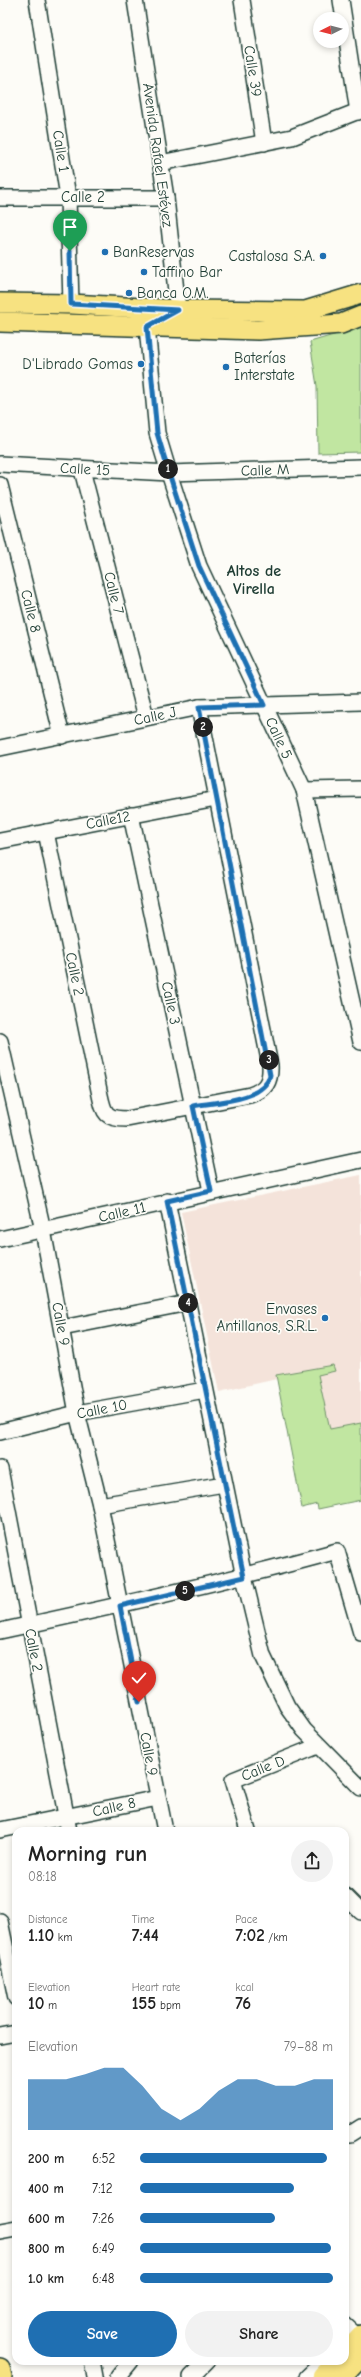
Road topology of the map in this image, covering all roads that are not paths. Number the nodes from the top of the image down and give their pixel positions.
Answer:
1 (37, 0) edge
2 (136, 0) edge
3 (242, 0) edge
4 (341, 0) edge
5 (359, 111) edge
6 (264, 143) junction
7 (160, 163) junction
8 (68, 197) junction
9 (0, 198) edge
10 (166, 198) junction
11 (361, 294) edge
12 (0, 303) edge
13 (71, 304) junction
14 (178, 310) junction
15 (361, 316) edge
16 (0, 322) edge
17 (147, 327) junction
18 (0, 464) edge
19 (361, 467) edge
20 (82, 470) junction
21 (169, 473) junction
22 (0, 485) edge
23 (361, 702) edge
24 (264, 705) junction
25 (199, 707) junction
26 (146, 717) junction
27 (62, 736) junction
28 (0, 748) edge
29 (361, 788) edge
30 (304, 790) junction
31 (216, 799) junction
32 (131, 815) junction
33 (46, 832) junction
34 (0, 841) edge
35 (0, 1041) edge
36 (361, 1042) edge
37 (193, 1106) junction
38 (361, 1160) edge
39 (211, 1191) junction
40 (167, 1201) junction
41 (43, 1230) junction
42 (0, 1239) edge
43 (188, 1303) junction
44 (62, 1328) junction
45 (205, 1390) junction
46 (77, 1413) junction
47 (0, 1432) edge
48 (0, 1469) edge
49 (224, 1484) junction
50 (100, 1506) junction
51 (244, 1577) junction
52 (120, 1606) junction
53 (30, 1625) junction
54 (0, 1631) edge
55 (361, 1633) edge
56 (318, 1746) junction
57 (361, 1788) edge
58 (158, 1798) junction
59 (68, 1824) edge
60 (34, 1827) edge
61 (164, 1827) edge
62 (247, 1827) edge
63 (12, 1829) edge
64 (0, 1830) edge
65 (349, 1900) edge
66 (361, 1912) edge
67 (0, 1921) edge
68 (12, 1979) edge
69 (12, 2034) edge
70 (0, 2036) edge
71 (361, 2127) edge
72 (349, 2134) edge
73 (12, 2229) edge
74 (0, 2231) edge
75 (349, 2331) edge
76 (355, 2339) edge
77 (361, 2357) edge
78 (93, 2365) edge
79 (128, 2365) edge
80 (203, 2365) edge
81 (320, 2365) edge
82 (333, 2365) edge
83 (0, 2368) edge
84 (2, 2377) edge
85 (95, 2377) edge
86 (118, 2377) edge
87 (191, 2377) edge
88 (307, 2377) edge
89 (322, 2377) edge
90 (342, 2377) edge

1 - 8 street, Calle 1
2 - 7 street, Avenida Rafael Estévez
3 - 6 street, Calle 39
4 - 5 street
5 - 6 street
6 - 7 street
7 - 10 street, Avenida Rafael Estévez
8 - 9 street, Calle 2
8 - 10 street, Calle 2
8 - 13 street, Calle 1
10 - 14 street, Avenida Rafael Estévez
11 - 14 main road
12 - 13 main road
13 - 14 main road
14 - 17 street
15 - 17 main road
16 - 17 main road
17 - 21 street, Calle 5
18 - 20 street, Calle 15
19 - 21 street, Calle M
20 - 21 street, Calle 15
20 - 26 street, Calle 7
21 - 24 street, Calle 5
22 - 27 street, Calle 8
23 - 24 street, Calle J
24 - 25 street, Calle J
24 - 30 street, Calle 5
25 - 26 street, Calle J
25 - 31 street
26 - 27 street, Calle J
27 - 28 street, Calle J
29 - 30 street
30 - 36 street, Calle 5
31 - 32 street, Calle12
31 - 37 street
32 - 33 street, Calle12
32 - 37 street, Calle 3
33 - 34 street, Calle12
33 - 37 street, Calle 2
35 - 41 street, Calle 9
37 - 39 street, Calle 3
38 - 39 street, Calle 11
39 - 40 street, Calle 11
40 - 41 street, Calle 11
40 - 43 street
41 - 42 street, Calle 11
41 - 44 street, Calle 9
43 - 44 street
43 - 45 street
44 - 46 street, Calle 9
45 - 46 street, Calle 10
45 - 49 street
46 - 47 street, Calle 10
46 - 50 street, Calle 9
48 - 53 street, Calle 2
49 - 50 street
49 - 51 street
50 - 52 street, Calle 9
51 - 52 street
51 - 55 street
51 - 56 street
52 - 53 street
52 - 58 street, Calle 9
53 - 54 street
53 - 59 street, Calle 2
56 - 57 street
56 - 62 street, Calle D
58 - 59 street, Calle 8
58 - 61 street, Calle 9
59 - 60 street, Calle 8
63 - 64 street, Calle 8
65 - 66 street
67 - 68 street
69 - 70 street
71 - 72 street
73 - 74 street
75 - 76 street
77 - 90 main road
78 - 85 street
79 - 86 street
80 - 87 street
81 - 88 street
82 - 89 main road
83 - 84 main road

